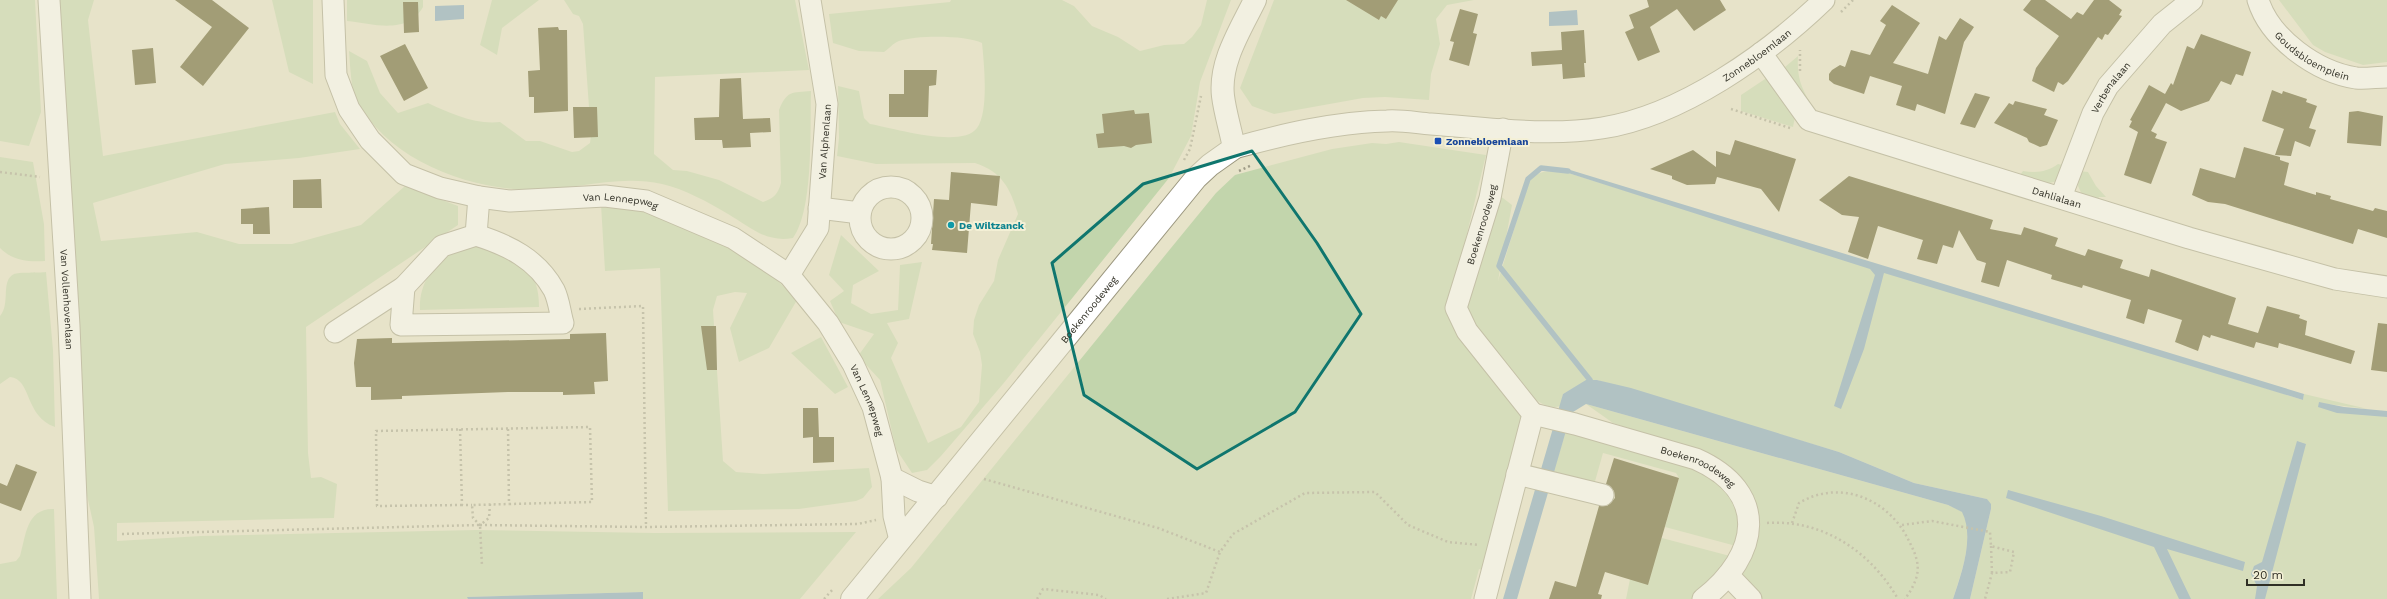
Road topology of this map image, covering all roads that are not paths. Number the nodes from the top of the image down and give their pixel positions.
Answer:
1 (49, 0) edge
2 (333, 0) edge
3 (810, 0) edge
4 (1255, 0) edge
5 (1824, 0) edge
6 (2192, 0) edge
7 (2258, 0) edge
8 (1761, 53) junction
9 (2387, 76) edge
10 (1503, 129) junction
11 (1234, 148) junction
12 (479, 197) junction
13 (2061, 197) junction
14 (819, 208) junction
15 (860, 213) dead end
16 (476, 235) junction
17 (789, 275) junction
18 (404, 287) junction
19 (2387, 287) edge
20 (335, 332) dead end
21 (1542, 415) junction
22 (1524, 475) junction
23 (892, 478) junction
24 (1603, 495) dead end
25 (937, 497) junction
26 (900, 540) junction
27 (1728, 575) junction
28 (80, 599) edge
29 (852, 599) edge
30 (1485, 599) edge
31 (1702, 599) edge
32 (1751, 599) edge

1 - 28 street, Van Vollenhovenlaan
2 - 12 street, Van Lennepweg
3 - 14 street, Van Alphenlaan
4 - 11 main road
5 - 8 street, Zonnebloemlaan
6 - 13 street, Verbenalaan
7 - 9 street, Goudsbloemplein
8 - 10 street, Zonnebloemlaan
8 - 13 street, Dahlialaan
10 - 11 street, Zonnebloemlaan
10 - 21 street, Boekenroodeweg
11 - 25 main road, Boekenroodeweg
12 - 16 street
12 - 17 street, Van Lennepweg
13 - 19 street, Dahlialaan
14 - 15 street
14 - 17 street, Van Alphenlaan
16 - 18 street
16 - 18 street
17 - 23 street, Van Lennepweg
18 - 20 street
21 - 22 street
21 - 27 street, Boekenroodeweg
22 - 24 street
22 - 30 street
23 - 25 street
23 - 26 street, Van Lennepweg
25 - 26 main road, Boekenroodeweg
26 - 29 main road, Boekenroodeweg
27 - 31 street, Boekenroodeweg
27 - 32 street

